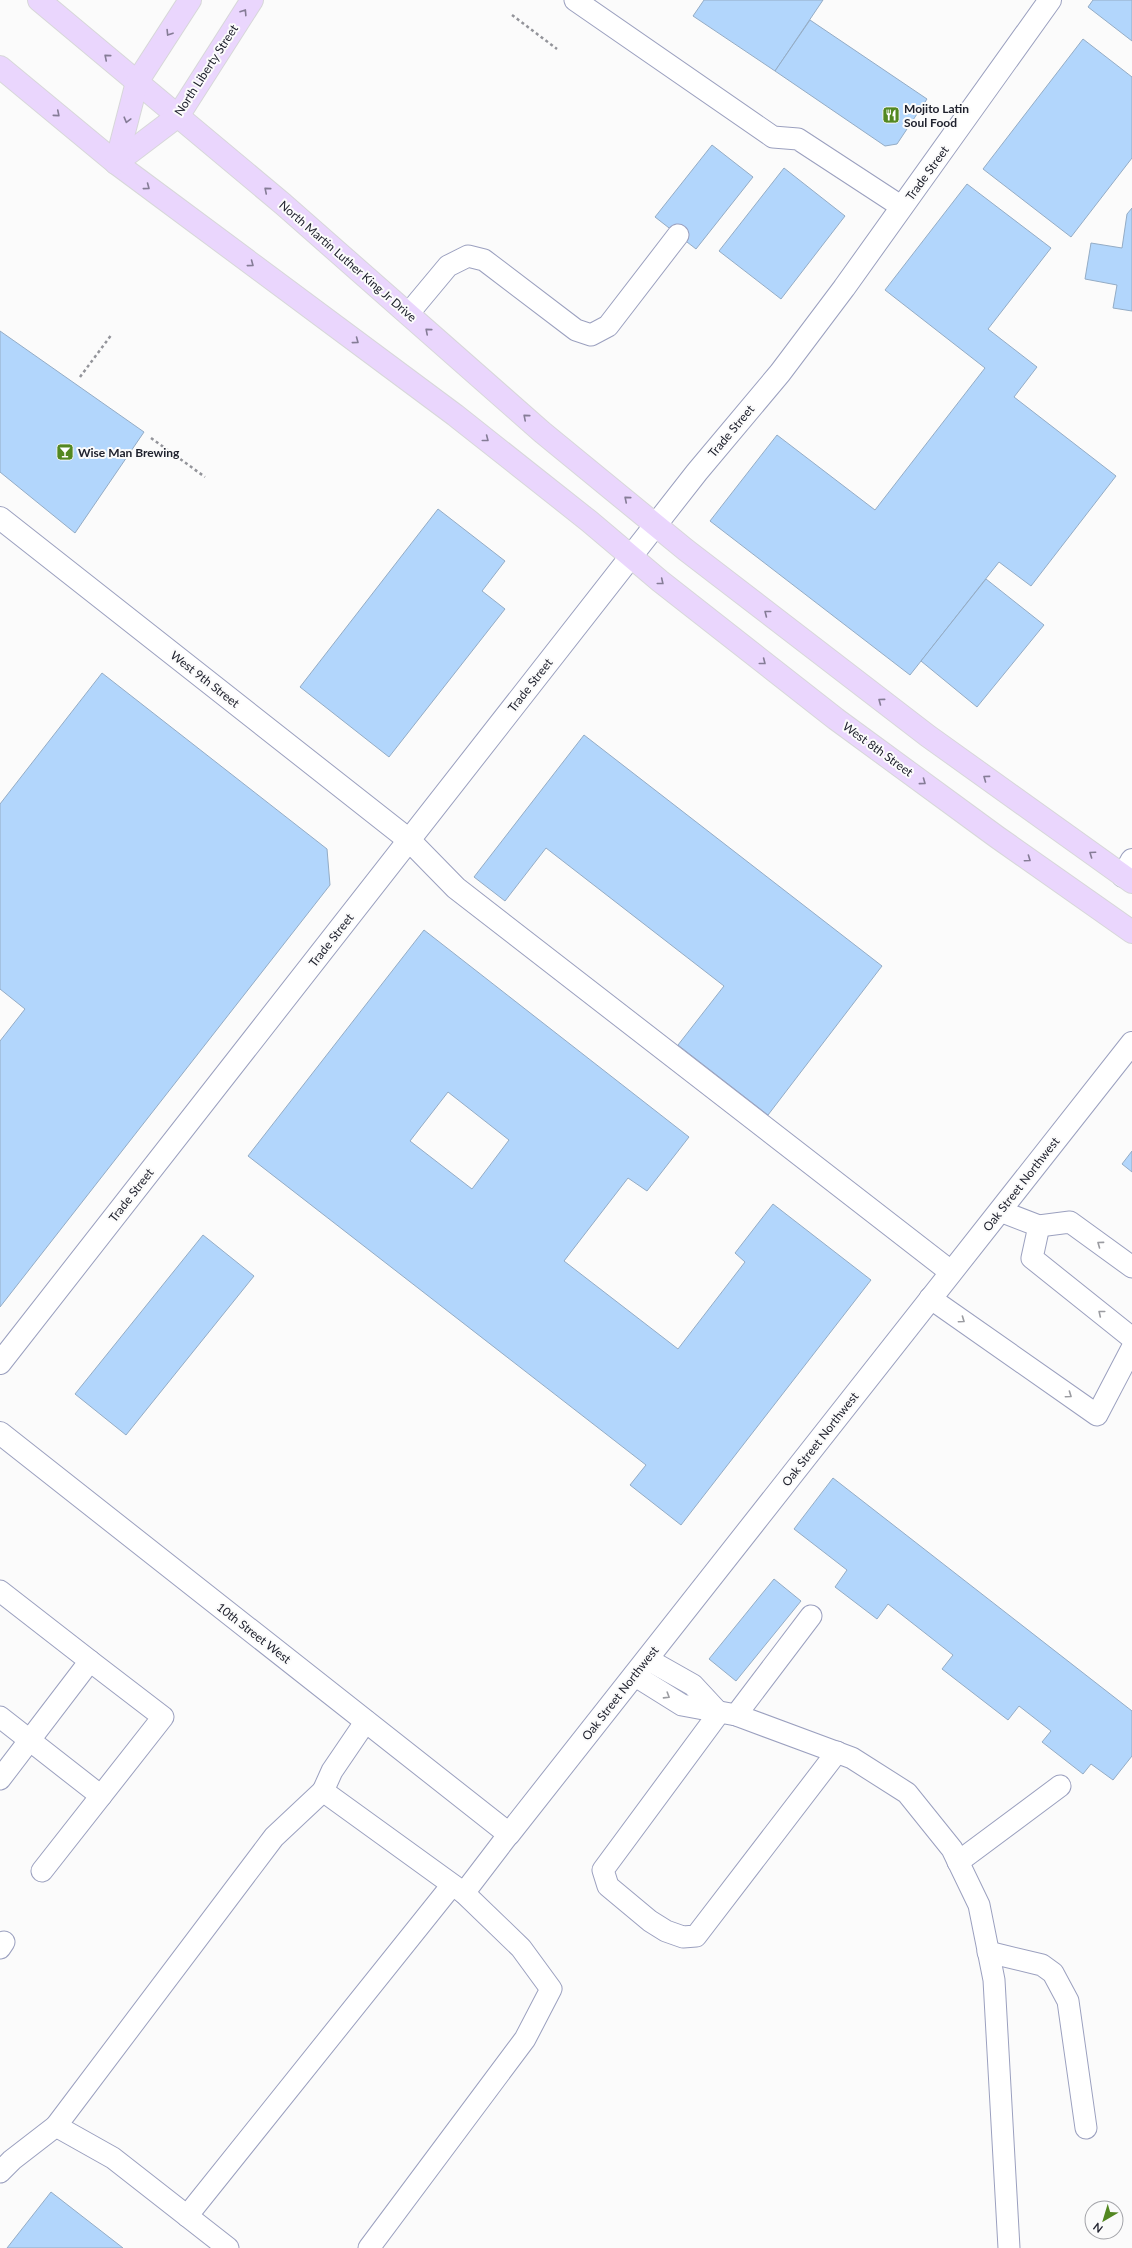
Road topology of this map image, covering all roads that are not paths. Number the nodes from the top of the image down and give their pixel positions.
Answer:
1 (39, 0) edge
2 (190, 0) edge
3 (252, 0) edge
4 (575, 0) edge
5 (1050, 0) edge
6 (0, 67) edge
7 (137, 82) junction
8 (178, 116) junction
9 (116, 163) junction
10 (902, 208) junction
11 (678, 235) dead end
12 (408, 314) junction
13 (0, 518) edge
14 (656, 524) junction
15 (631, 556) junction
16 (409, 840) junction
17 (1129, 873) edge
18 (1132, 932) edge
19 (1132, 1043) edge
20 (1000, 1210) junction
21 (1039, 1226) junction
22 (1132, 1267) edge
23 (951, 1272) junction
24 (930, 1298) junction
25 (1132, 1338) edge
26 (1132, 1348) edge
27 (0, 1363) edge
28 (0, 1433) edge
29 (1, 1593) edge
30 (811, 1616) dead end
31 (647, 1659) junction
32 (90, 1661) junction
33 (634, 1675) junction
34 (728, 1714) junction
35 (0, 1717) edge
36 (366, 1721) junction
37 (30, 1740) junction
38 (837, 1752) junction
39 (0, 1779) edge
40 (1060, 1786) dead end
41 (323, 1790) junction
42 (101, 1796) junction
43 (509, 1834) junction
44 (958, 1862) junction
45 (42, 1871) dead end
46 (458, 1889) junction
47 (988, 1952) junction
48 (56, 2126) junction
49 (1086, 2128) dead end
50 (0, 2172) edge
51 (187, 2216) junction
52 (228, 2248) edge
53 (369, 2248) edge
54 (1009, 2248) edge

7 -> 1 main road, North Martin Luther King Jr Drive
2 -> 7 main road
8 -> 3 main road, North Liberty Street
4 - 10 lane
5 - 10 street, Trade Street
6 -> 9 main road
7 - 8 main road, North Martin Luther King Jr Drive
7 -> 9 main road
8 - 9 main road, North Liberty Street
12 -> 8 main road, North Martin Luther King Jr Drive
9 -> 15 main road
10 - 14 street, Trade Street
11 - 12 lane
14 -> 12 main road, North Martin Luther King Jr Drive
13 - 16 street, West 9th Street
14 - 15 street, Trade Street
17 -> 14 main road
15 - 16 street, Trade Street
15 -> 18 main road, West 8th Street
16 - 23 street, West 9th Street
16 - 27 street, Trade Street
19 - 20 street, Oak Street Northwest
20 - 21 lane
20 - 23 street, Oak Street Northwest
22 -> 21 lane
25 -> 21 lane
23 - 24 street, Oak Street Northwest
24 -> 26 lane
24 - 31 street, Oak Street Northwest
28 - 36 street, 10th Street West
29 - 32 lane
30 - 34 lane
31 - 33 street, Oak Street Northwest
31 - 34 lane
32 - 37 lane
32 - 42 lane
33 -> 34 lane
33 - 43 street, Oak Street Northwest
34 - 38 lane
34 - 38 lane
35 - 37 lane
36 - 41 lane
36 - 43 street, 10th Street West
37 - 39 lane
37 - 42 lane
38 - 44 lane
40 - 44 lane
41 - 46 lane
41 - 48 lane
42 - 45 lane
43 - 46 lane
44 - 47 lane
46 - 51 lane
46 - 53 lane
47 - 49 lane
47 - 54 lane
48 - 50 lane
48 - 51 lane
51 - 52 lane

